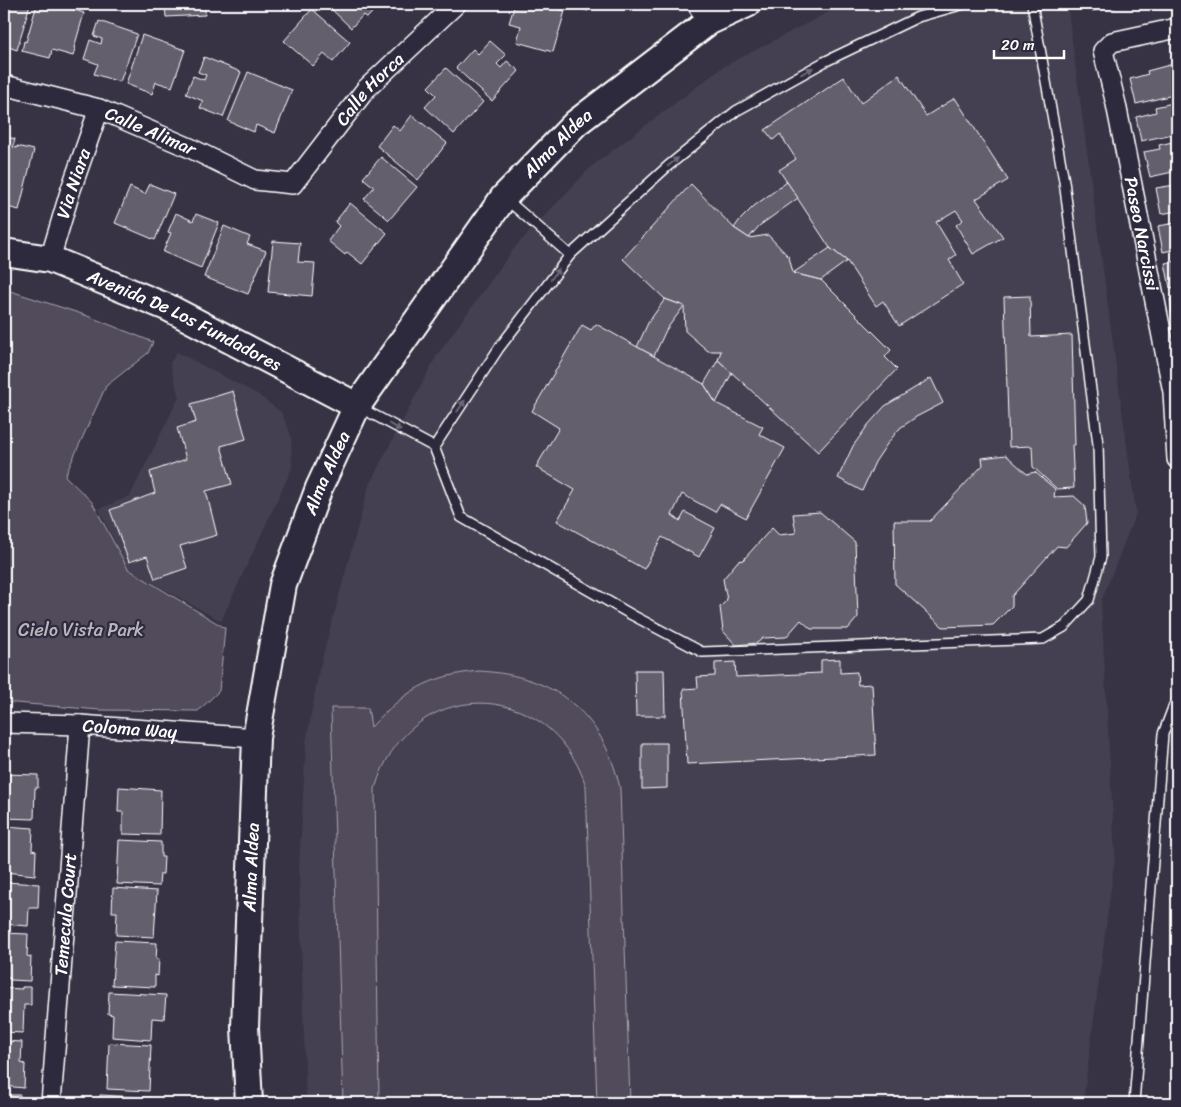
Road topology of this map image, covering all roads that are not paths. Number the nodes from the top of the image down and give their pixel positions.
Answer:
1 (456, 4) edge
2 (747, 4) edge
3 (964, 4) edge
4 (1032, 4) edge
5 (703, 13) edge
6 (1177, 28) edge
7 (4, 85) edge
8 (99, 109) junction
9 (293, 184) joint
10 (504, 197) junction
11 (4, 252) edge
12 (570, 255) junction
13 (50, 259) junction
14 (1175, 392) edge
15 (356, 406) junction
16 (434, 447) junction
17 (1177, 459) edge
18 (1177, 703) edge
19 (4, 722) edge
20 (80, 725) junction
21 (256, 738) junction
22 (51, 1103) edge
23 (248, 1103) edge
24 (1134, 1103) edge

1 - 9 street, Calle Horca
2 - 5 main road, Alma Aldea
12 -> 3 lane
4 - 16 lane
5 - 10 main road, Alma Aldea
6 - 14 street, Paseo Narcissi
7 - 8 street, Calle Alimar
8 - 9 street, Calle Alimar
8 - 13 street, Via Niara
10 - 12 lane
10 - 15 main road, Alma Aldea
11 - 13 main road, Avenida De Los Fundadores
16 -> 12 lane
13 - 15 main road, Avenida De Los Fundadores
14 - 17 street, Paseo Narcissi
15 -> 16 lane
15 - 21 main road, Alma Aldea
18 - 24 lane
19 - 20 street, Coloma Way
20 - 21 street, Coloma Way
20 - 22 street, Temecula Court
21 - 23 main road, Alma Aldea

